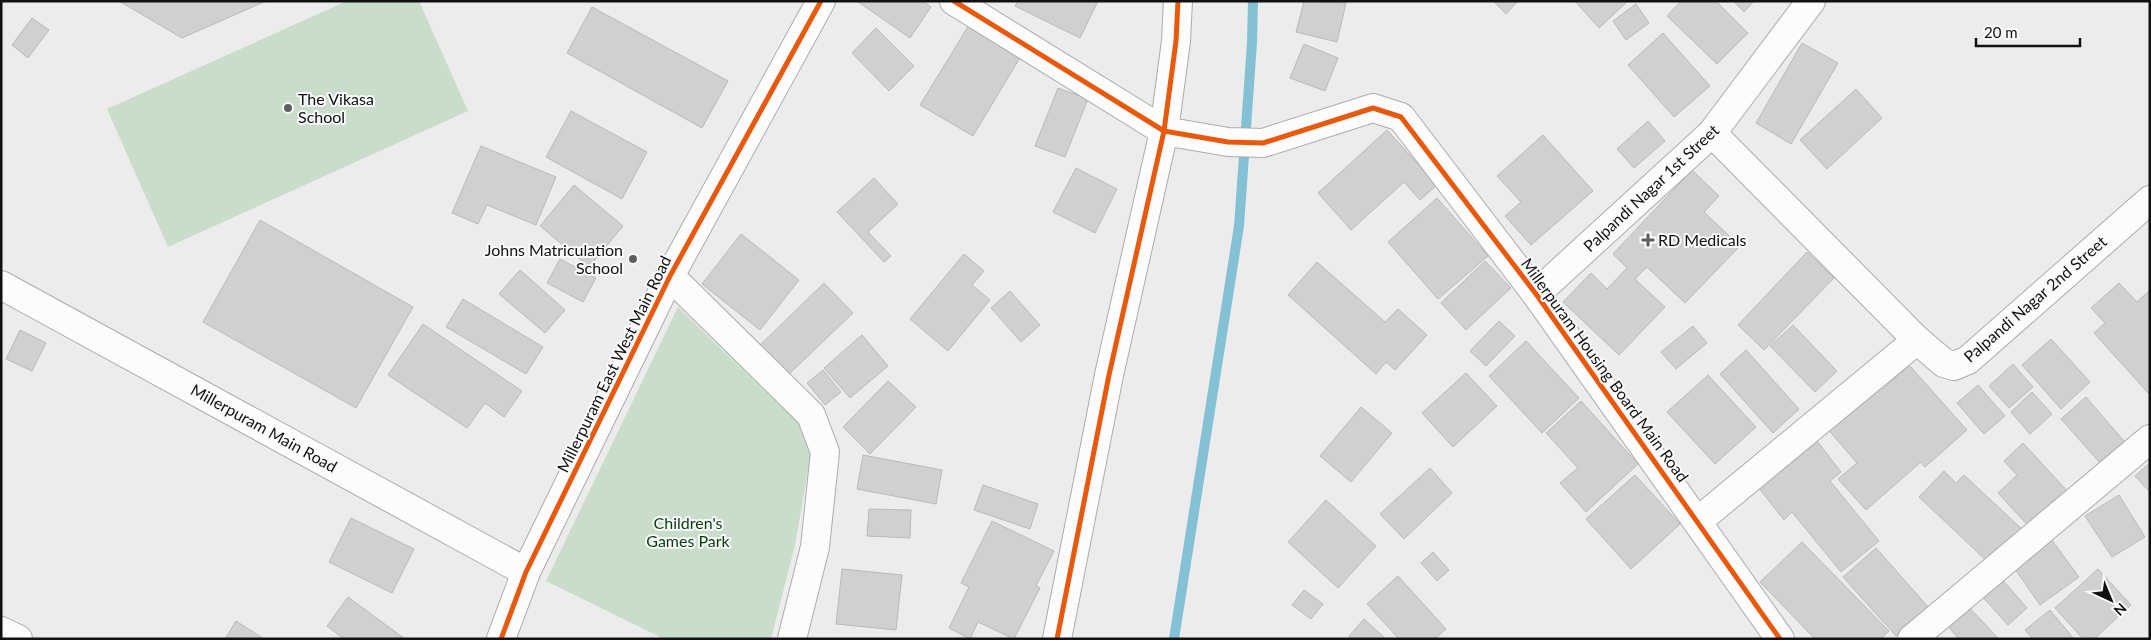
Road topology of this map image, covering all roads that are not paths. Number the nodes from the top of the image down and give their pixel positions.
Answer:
1 (821, 1) edge
2 (954, 1) edge
3 (1178, 1) edge
4 (1811, 1) edge
5 (1164, 131) junction
6 (1712, 133) junction
7 (2150, 200) edge
8 (670, 276) junction
9 (1, 284) edge
10 (1536, 294) junction
11 (1917, 340) junction
12 (2150, 439) edge
13 (1698, 521) junction
14 (526, 572) junction
15 (1, 631) edge
16 (18, 639) edge
17 (501, 639) edge
18 (792, 639) edge
19 (1057, 639) edge
20 (1780, 639) edge
21 (1912, 639) edge

1 - 8 street, Millerpuram East West Main Road
2 - 5 street
3 - 5 street
4 - 6 street, Palpandi Nagar 1st Street
5 - 10 street, Millerpuram Housing Board Main Road
5 - 19 street
6 - 10 street, Palpandi Nagar 1st Street
6 - 11 street, Palpandi Nagar 2nd Street
7 - 11 street, Palpandi Nagar 2nd Street
8 - 14 street, Millerpuram East West Main Road
8 - 18 street
9 - 14 street, Millerpuram Main Road
10 - 13 street, Millerpuram Housing Board Main Road
11 - 13 street
12 - 21 street
13 - 20 street, Millerpuram Housing Board Main Road
14 - 17 street, Millerpuram East West Main Road
15 - 16 street

